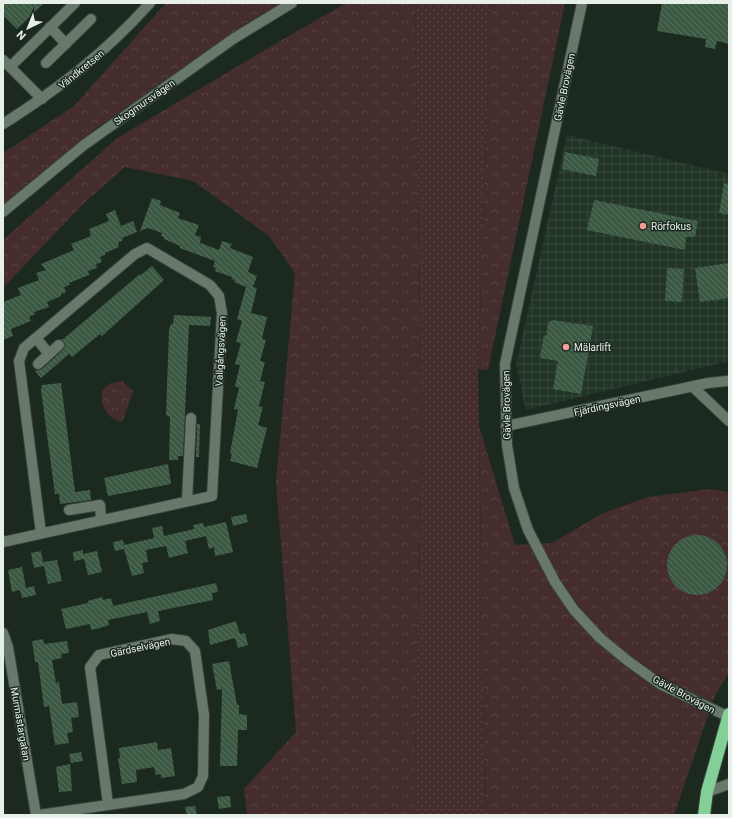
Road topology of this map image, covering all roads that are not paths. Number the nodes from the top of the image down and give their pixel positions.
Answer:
1 (75, 3) edge
2 (150, 3) edge
3 (292, 3) edge
4 (582, 3) edge
5 (91, 19) dead end
6 (50, 27) junction
7 (66, 44) junction
8 (7, 63) edge
9 (46, 63) dead end
10 (42, 100) junction
11 (3, 124) edge
12 (3, 212) edge
13 (36, 338) junction
14 (59, 345) dead end
15 (49, 354) junction
16 (38, 364) dead end
17 (727, 381) dead end
18 (693, 387) junction
19 (727, 417) edge
20 (191, 418) dead end
21 (506, 426) junction
22 (187, 501) junction
23 (69, 510) dead end
24 (101, 520) junction
25 (41, 534) junction
26 (3, 542) edge
27 (3, 633) edge
28 (729, 716) edge
29 (729, 784) edge
30 (707, 792) junction
31 (108, 804) junction
32 (38, 815) edge
33 (704, 815) edge

1 - 6 street
2 - 10 street, Vändkretsen
3 - 12 street, Skogmursvägen
4 - 21 street, Gävle Brovägen
5 - 7 street
6 - 7 street
6 - 8 street
7 - 9 street
8 - 10 street
10 - 11 street, Vändkretsen
13 - 15 street
13 - 22 street, Vallgångsvägen
13 - 25 street, Vallgångsvägen
14 - 15 street
15 - 16 street
17 - 18 street, Fjärdingsvägen
18 - 19 street
18 - 21 street, Fjärdingsvägen
20 - 22 street
21 - 28 street, Gävle Brovägen
22 - 24 street, Vallgångsvägen
23 - 24 street
24 - 25 street, Vallgångsvägen
25 - 26 street, Vallgångsvägen
27 - 32 street, Murmästargatan
28 - 30 highway
29 - 30 street
30 - 33 highway
31 - 31 street, Gärdselvägen
31 - 32 street, Gärdselvägen

